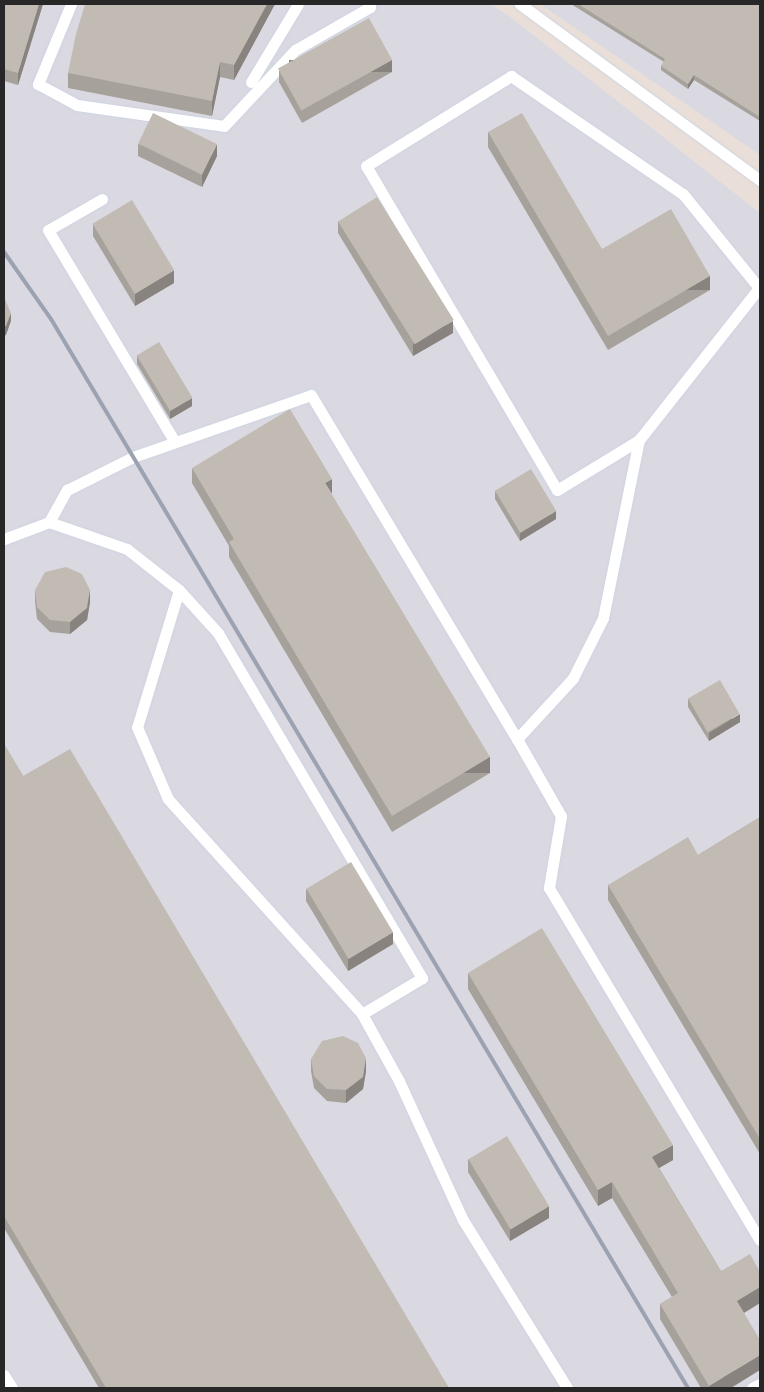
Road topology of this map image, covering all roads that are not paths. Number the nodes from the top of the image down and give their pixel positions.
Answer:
1 (71, 4) edge
2 (298, 4) edge
3 (370, 4) edge
4 (520, 4) edge
5 (251, 82) dead end
6 (760, 180) edge
7 (102, 199) dead end
8 (760, 289) edge
9 (639, 440) junction
10 (175, 442) junction
11 (50, 522) junction
12 (4, 539) edge
13 (179, 590) junction
14 (517, 739) junction
15 (362, 1014) junction
16 (760, 1240) edge
17 (760, 1384) edge
18 (567, 1388) edge
19 (752, 1388) edge

1 - 3 lane
2 - 5 lane
4 - 6 lane
7 - 10 lane
8 - 9 lane
8 - 9 lane
9 - 14 lane
10 - 11 lane
10 - 14 lane
11 - 12 lane
11 - 13 lane
13 - 15 lane
13 - 15 lane
14 - 16 lane
15 - 18 lane
17 - 19 lane

